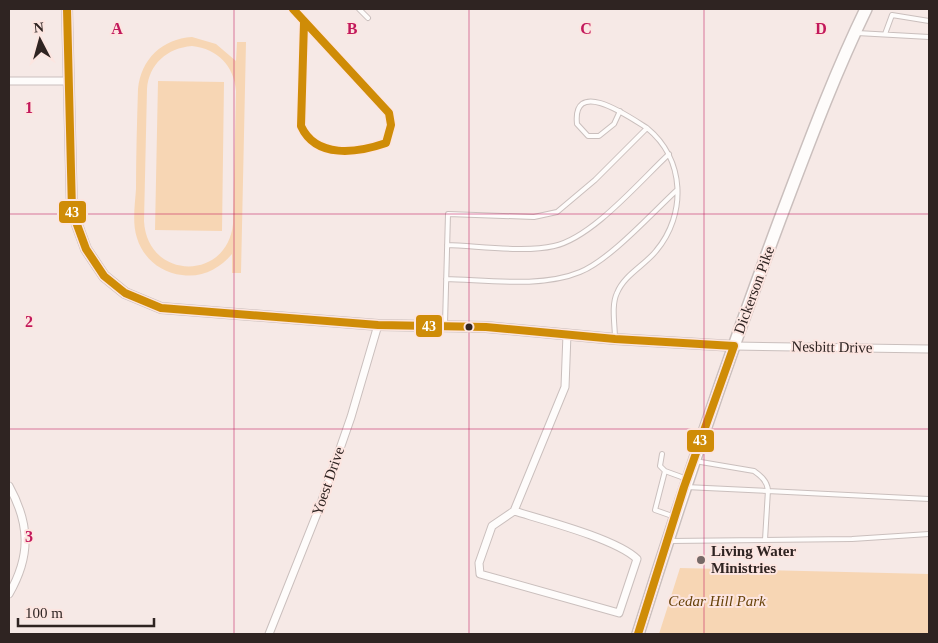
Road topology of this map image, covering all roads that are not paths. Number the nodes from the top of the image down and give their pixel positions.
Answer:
1 (67, 9) edge
2 (293, 9) edge
3 (359, 9) edge
4 (866, 9) edge
5 (368, 18) dead end
6 (929, 21) edge
7 (304, 22) junction
8 (854, 33) junction
9 (885, 34) junction
10 (929, 37) edge
11 (9, 81) edge
12 (68, 81) junction
13 (620, 111) junction
14 (646, 128) junction
15 (669, 154) junction
16 (677, 190) junction
17 (447, 245) junction
18 (446, 279) junction
19 (378, 325) junction
20 (445, 326) junction
21 (567, 334) junction
22 (615, 339) junction
23 (734, 346) junction
24 (929, 349) edge
25 (662, 454) dead end
26 (693, 461) junction
27 (665, 471) junction
28 (685, 483) junction
29 (9, 486) edge
30 (768, 490) junction
31 (929, 499) edge
32 (514, 510) junction
33 (675, 517) junction
34 (929, 534) edge
35 (765, 540) junction
36 (667, 541) junction
37 (9, 594) edge
38 (269, 634) edge
39 (638, 634) edge

1 - 12 street
2 - 7 lane
3 - 5 lane
4 - 8 main road, Dickerson Pike
6 - 9 lane
7 - 7 lane
8 - 9 lane
8 - 23 main road, Dickerson Pike
9 - 10 lane
11 - 12 street
12 - 19 street
13 - 13 lane
13 - 14 lane
14 - 15 lane
14 - 17 lane
15 - 16 lane
15 - 17 lane
16 - 18 lane
16 - 22 lane
17 - 18 lane
18 - 20 lane
19 - 20 street
19 - 38 street, Yoest Drive
20 - 21 street
21 - 22 street
21 - 32 street
22 - 23 street
23 - 24 street, Nesbitt Drive
23 - 26 main road, Dickerson Pike
25 - 27 lane
26 - 28 main road, Dickerson Pike
26 - 30 lane
27 - 28 lane
27 - 33 lane
28 - 30 lane
28 - 33 main road, Dickerson Pike
29 - 37 street
30 - 31 lane
30 - 35 lane
32 - 32 street
33 - 36 main road, Dickerson Pike
34 - 35 lane
35 - 36 lane
36 - 39 main road, Dickerson Pike

